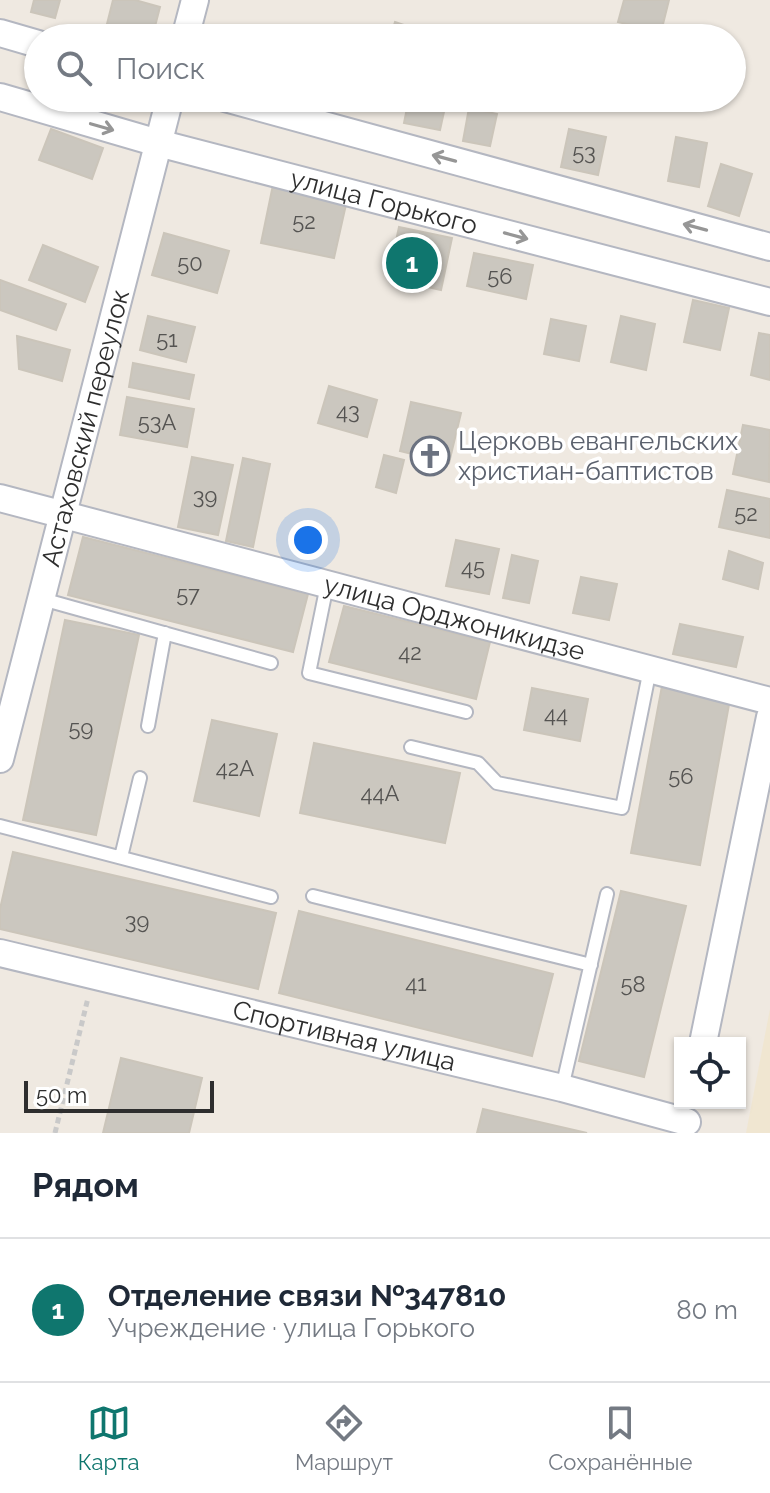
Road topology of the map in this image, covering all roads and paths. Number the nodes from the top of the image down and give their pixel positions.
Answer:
1 (195, 0) edge
2 (189, 24) edge
3 (0, 33) edge
4 (24, 40) edge
5 (0, 97) edge
6 (24, 104) edge
7 (52, 112) edge
8 (166, 112) edge
9 (276, 112) edge
10 (158, 143) junction
11 (770, 247) edge
12 (770, 302) edge
13 (0, 498) edge
14 (64, 515) junction
15 (327, 585) junction
16 (42, 599) junction
17 (165, 633) junction
18 (271, 663) dead end
19 (650, 669) junction
20 (770, 701) edge
21 (466, 712) dead end
22 (770, 717) edge
23 (148, 726) dead end
24 (411, 747) dead end
25 (0, 759) edge
26 (140, 778) dead end
27 (0, 826) edge
28 (121, 857) junction
29 (607, 894) dead end
30 (313, 896) dead end
31 (271, 897) dead end
32 (0, 953) edge
33 (591, 965) junction
34 (93, 977) junction
35 (704, 1037) edge
36 (562, 1088) junction
37 (689, 1119) edge
38 (55, 1133) edge

1 - 2 street
3 - 4 street
5 -> 6 street, улица Горького
7 -> 10 street, улица Горького
8 - 10 street, Астаховский переулок
11 -> 9 street
10 -> 12 street, улица Горького
10 - 14 street, Астаховский переулок
13 - 14 street, улица Орджоникидзе
14 - 15 street, улица Орджоникидзе
14 - 16 street, Астаховский переулок
15 - 19 street, улица Орджоникидзе
15 - 21 lane
16 - 17 lane
16 - 25 street, Астаховский переулок
17 - 18 lane
17 - 23 lane
19 - 20 street, улица Орджоникидзе
19 - 24 lane
22 - 35 street
26 - 28 lane
27 - 28 lane
28 - 31 lane
29 - 33 lane
30 - 33 lane
32 - 34 street, Спортивная улица
33 - 36 lane
34 - 36 street, Спортивная улица
34 - 38 path
36 - 37 street, Спортивная улица

